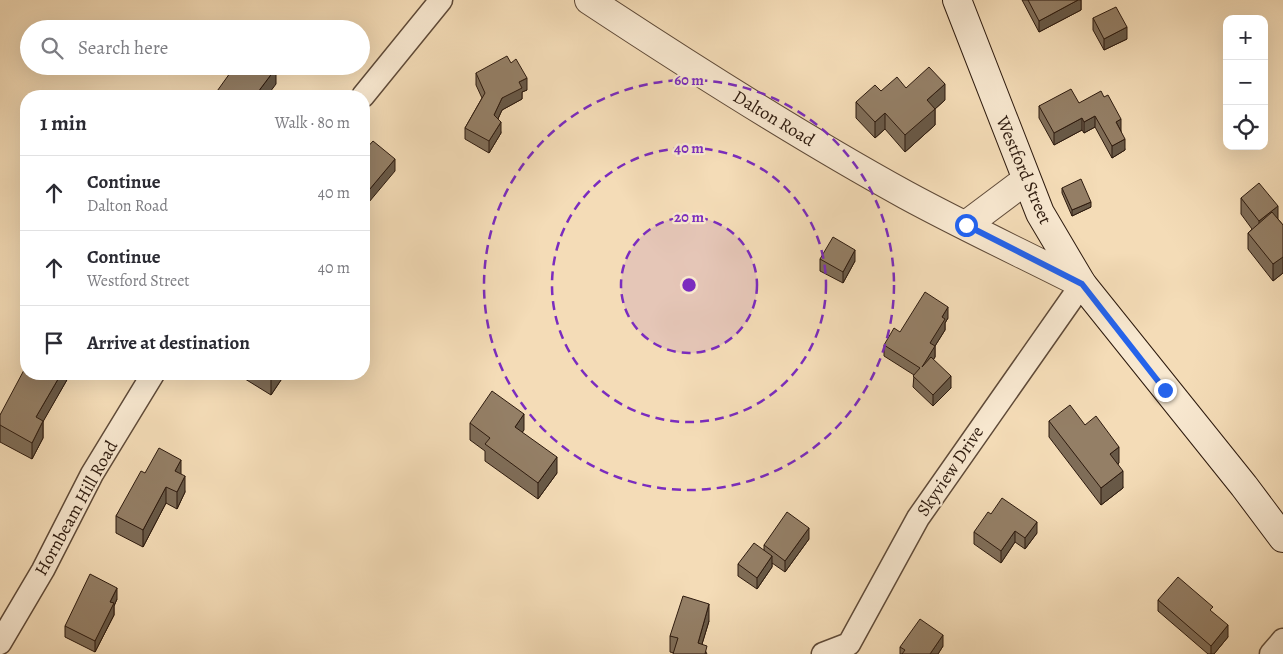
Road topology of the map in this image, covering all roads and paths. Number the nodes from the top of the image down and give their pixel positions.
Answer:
1 (441, 0) edge
2 (589, 0) edge
3 (957, 0) edge
4 (368, 90) edge
5 (1026, 180) junction
6 (966, 225) junction
7 (1082, 284) junction
8 (149, 380) edge
9 (1283, 538) edge
10 (1283, 640) edge
11 (0, 643) edge
12 (823, 654) edge
13 (1271, 654) edge

1 - 4 street
2 - 6 street, Dalton Road
3 - 5 street, Westford Street
5 - 6 street
5 - 7 street, Westford Street
6 - 7 street, Dalton Road
7 - 9 street, Westford Street
7 - 12 street, Skyview Drive
8 - 11 street, Hornbeam Hill Road
10 - 13 street

